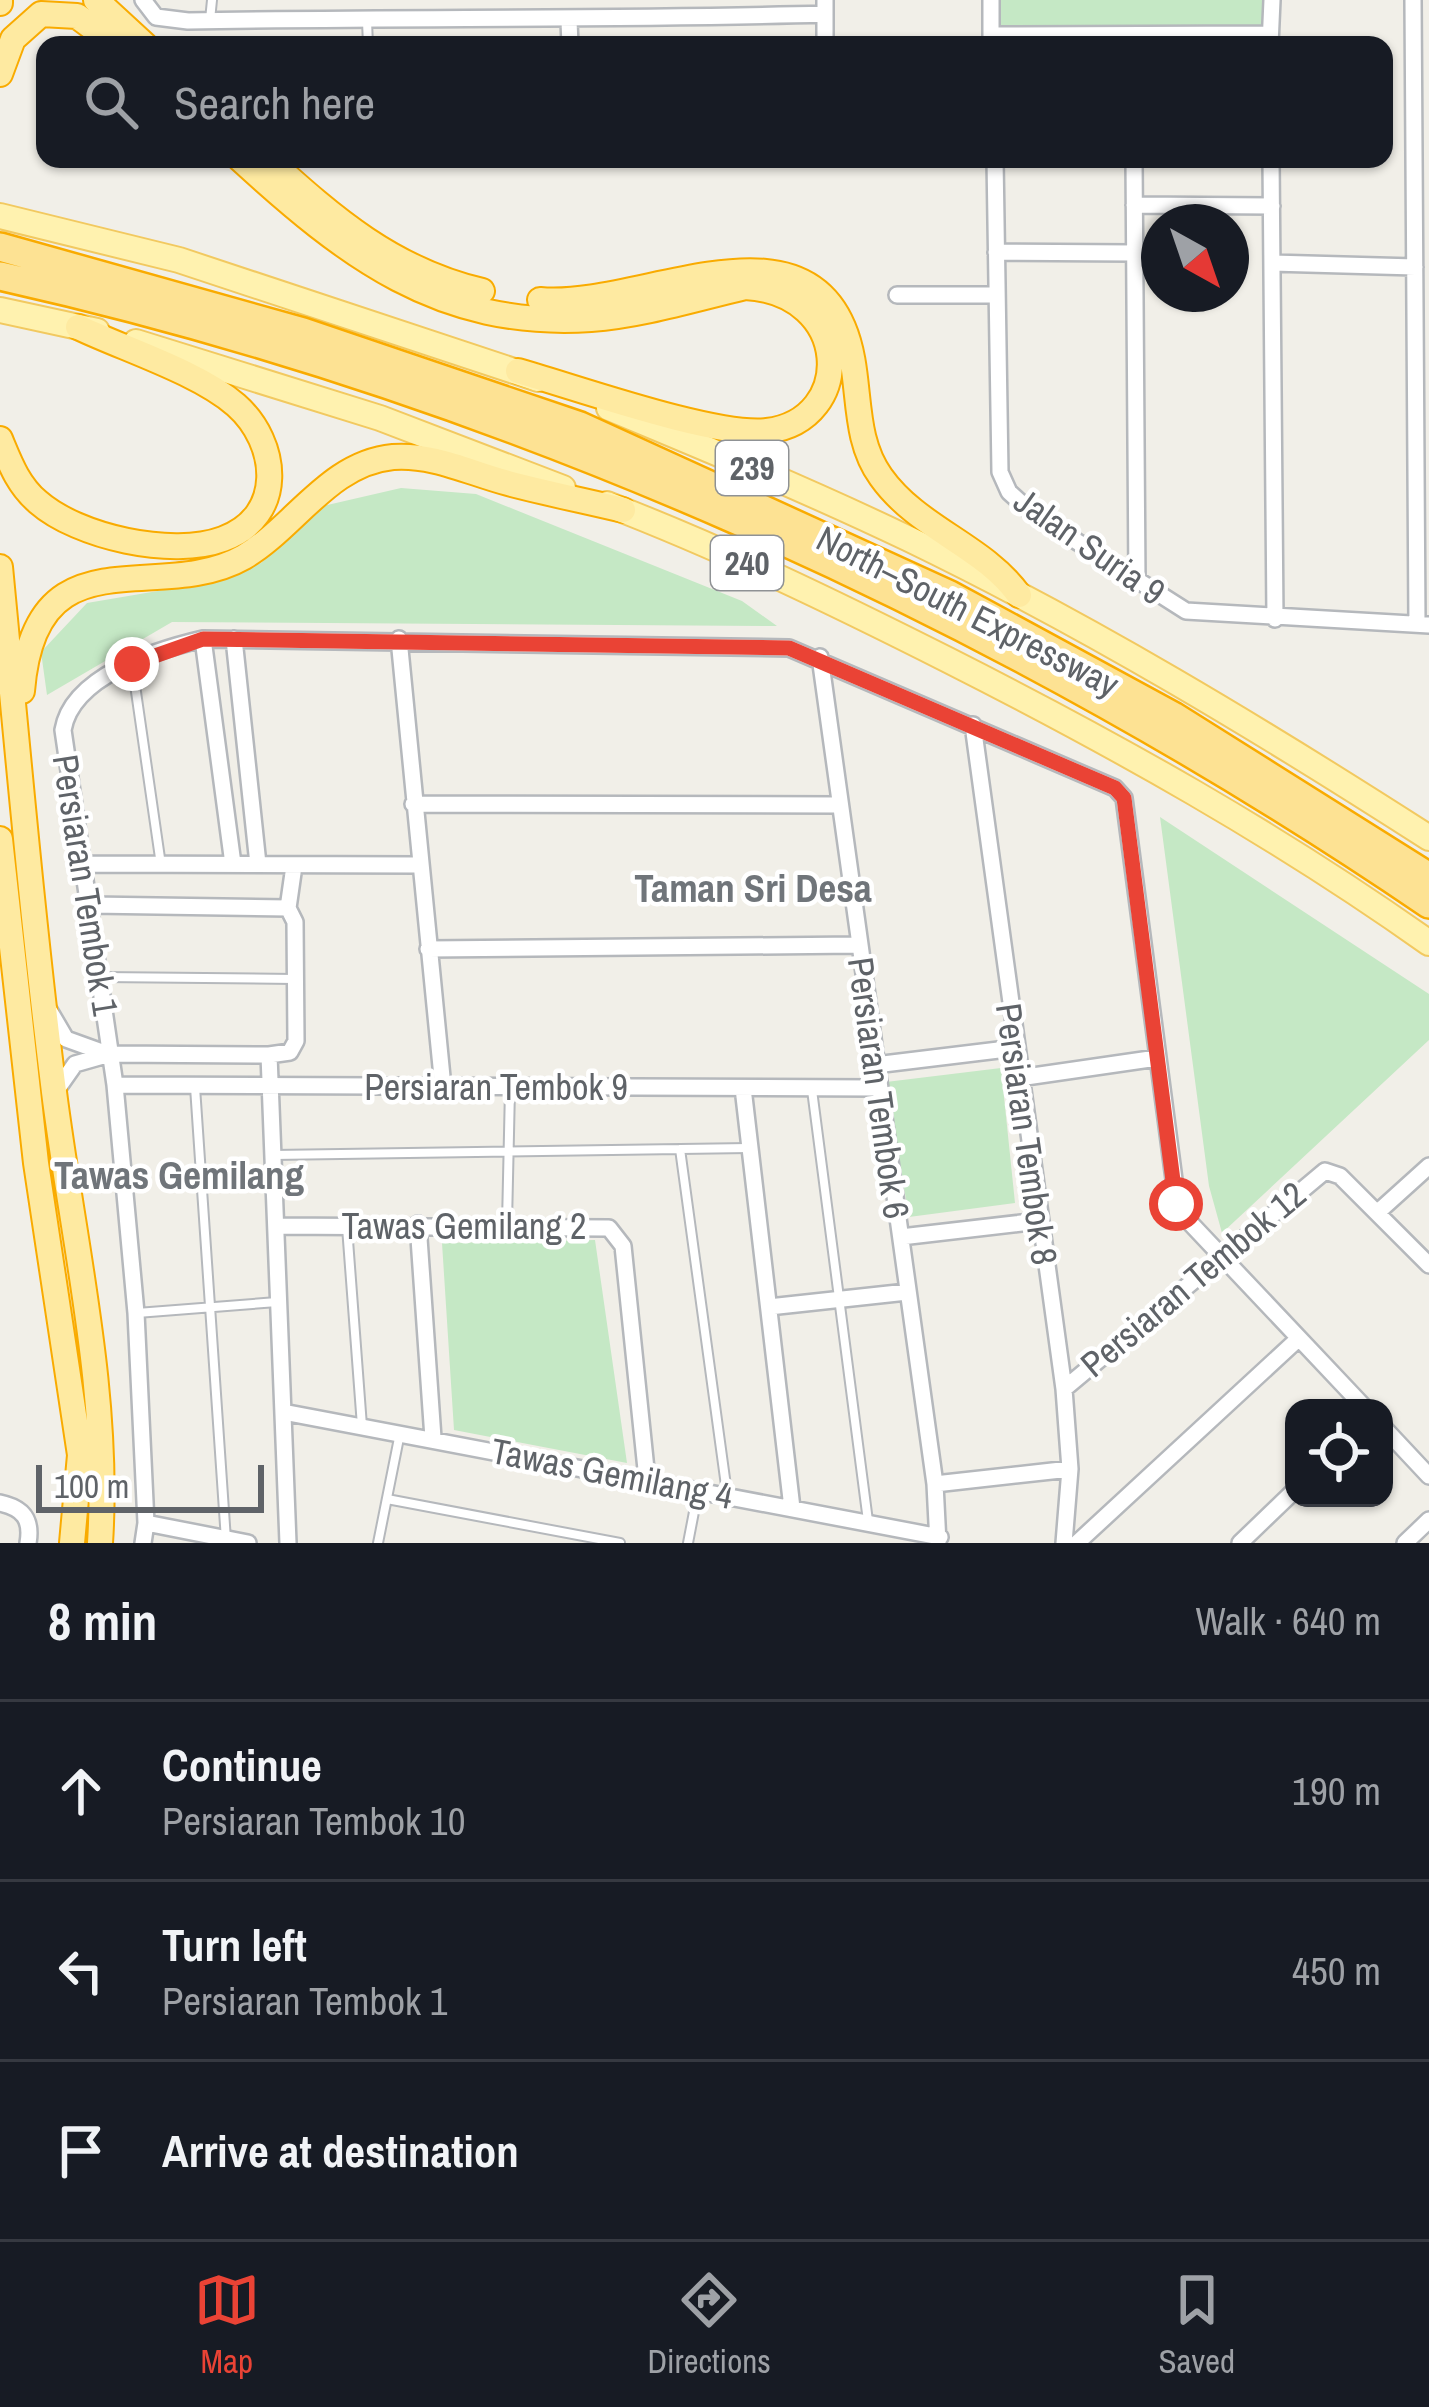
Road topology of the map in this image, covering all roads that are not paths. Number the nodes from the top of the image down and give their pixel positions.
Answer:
1 (96, 0) edge
2 (143, 0) edge
3 (212, 0) edge
4 (281, 0) edge
5 (991, 0) edge
6 (1271, 0) edge
7 (1413, 0) edge
8 (825, 7) edge
9 (433, 8) edge
10 (690, 8) edge
11 (761, 8) edge
12 (367, 19) junction
13 (210, 20) junction
14 (279, 20) junction
15 (569, 21) junction
16 (104, 36) edge
17 (135, 36) edge
18 (368, 36) edge
19 (570, 36) edge
20 (991, 36) edge
21 (1270, 36) edge
22 (0, 74) edge
23 (1422, 153) edge
24 (250, 168) edge
25 (278, 168) edge
26 (995, 168) edge
27 (1134, 168) edge
28 (1271, 168) edge
29 (1134, 205) junction
30 (1272, 206) junction
31 (10, 218) edge
32 (8, 248) edge
33 (996, 252) junction
34 (1133, 253) junction
35 (1272, 263) junction
36 (1414, 267) junction
37 (8, 277) edge
38 (1422, 288) edge
39 (897, 295) dead end
40 (995, 295) junction
41 (4, 310) edge
42 (78, 327) junction
43 (518, 371) junction
44 (0, 440) edge
45 (623, 510) junction
46 (0, 567) edge
47 (1137, 582) junction
48 (1019, 595) junction
49 (1274, 619) junction
50 (1423, 624) edge
51 (203, 639) junction
52 (234, 639) junction
53 (399, 639) junction
54 (820, 657) junction
55 (132, 664) junction
56 (973, 725) junction
57 (17, 744) junction
58 (413, 804) junction
59 (840, 805) junction
60 (0, 838) edge
61 (1429, 838) edge
62 (85, 864) junction
63 (258, 864) junction
64 (161, 865) junction
65 (233, 865) junction
66 (419, 865) junction
67 (294, 866) junction
68 (1429, 877) edge
69 (1429, 904) edge
70 (91, 905) junction
71 (288, 908) junction
72 (5, 918) edge
73 (1429, 943) edge
74 (858, 945) junction
75 (428, 949) junction
76 (101, 977) junction
77 (296, 979) junction
78 (42, 994) junction
79 (1015, 1048) junction
80 (110, 1054) junction
81 (269, 1055) junction
82 (1157, 1058) junction
83 (875, 1065) junction
84 (1019, 1078) junction
85 (115, 1085) junction
86 (195, 1087) junction
87 (270, 1087) junction
88 (442, 1087) junction
89 (510, 1087) junction
90 (743, 1088) junction
91 (812, 1088) junction
92 (878, 1088) junction
93 (54, 1095) junction
94 (750, 1148) junction
95 (680, 1149) junction
96 (508, 1152) junction
97 (273, 1155) junction
98 (1429, 1166) edge
99 (1378, 1212) junction
100 (1039, 1222) junction
101 (507, 1223) junction
102 (418, 1224) junction
103 (276, 1226) junction
104 (347, 1226) junction
105 (901, 1237) junction
106 (1222, 1257) junction
107 (1429, 1264) edge
108 (908, 1292) junction
109 (837, 1299) junction
110 (279, 1301) junction
111 (769, 1306) junction
112 (209, 1307) junction
113 (136, 1313) junction
114 (1298, 1339) junction
115 (1064, 1389) junction
116 (1355, 1399) edge
117 (283, 1412) junction
118 (362, 1426) junction
119 (400, 1432) junction
120 (433, 1438) junction
121 (1393, 1438) edge
122 (1070, 1469) junction
123 (1429, 1476) edge
124 (647, 1479) junction
125 (935, 1484) junction
126 (698, 1490) junction
127 (727, 1495) junction
128 (387, 1498) junction
129 (1285, 1500) edge
130 (0, 1504) edge
131 (792, 1508) junction
132 (1429, 1520) edge
133 (146, 1523) junction
134 (868, 1523) junction
135 (939, 1540) edge
136 (225, 1541) edge
137 (28, 1543) edge
138 (72, 1543) edge
139 (100, 1543) edge
140 (142, 1543) edge
141 (248, 1543) edge
142 (288, 1543) edge
143 (378, 1543) edge
144 (620, 1543) edge
145 (688, 1543) edge
146 (1064, 1543) edge
147 (1077, 1543) edge
148 (1240, 1543) edge
149 (1405, 1543) edge

1 - 17 highway
2 - 13 street
3 - 13 lane
4 - 14 street
5 - 20 street
6 - 21 street
7 - 23 street
8 - 11 street
9 - 12 street
9 - 15 street
10 - 11 street
10 - 15 street
12 - 14 street
12 - 18 lane
13 - 14 street
15 - 19 street
16 - 22 highway
23 - 36 street
24 - 43 highway
25 - 48 highway
26 - 33 street, Jalan Suria 9
27 - 29 street
28 - 30 street
29 - 30 street
29 - 34 street
30 - 35 street
31 - 43 main road, 239
32 - 68 highway, North–South Expressway
33 - 34 street
33 - 40 street, Jalan Suria 9
34 - 47 street
35 - 36 street
35 - 49 street
36 - 38 street
37 - 69 highway, North–South Expressway
38 - 50 street
39 - 40 street
40 - 47 street, Jalan Suria 9
41 - 42 main road, 240
42 - 44 highway
42 - 45 main road, 240
43 - 48 main road, 239
45 - 57 highway
45 - 73 main road, 240
46 - 57 highway
47 - 49 street, Jalan Suria 9
48 - 61 main road, 239
49 - 50 street, Jalan Suria 9
51 - 52 street, Persiaran Tembok 1
51 - 55 street, Persiaran Tembok 1
51 - 65 street
52 - 53 street, Persiaran Tembok 1
52 - 63 street
53 - 54 street, Persiaran Tembok 1
53 - 58 street
54 - 56 street, Persiaran Tembok 1
54 - 59 street, Persiaran Tembok 6
55 - 62 street, Persiaran Tembok 1
55 - 64 lane
56 - 79 street, Persiaran Tembok 8
56 - 82 street, Persiaran Tembok 1
57 - 78 highway
58 - 59 street
58 - 66 street
59 - 74 street, Persiaran Tembok 6
60 - 72 highway
62 - 64 street
62 - 70 street, Persiaran Tembok 1
63 - 65 street
63 - 67 street
64 - 65 street
66 - 67 street
66 - 75 street
67 - 71 street
70 - 71 street
70 - 76 street, Persiaran Tembok 1
71 - 77 street
72 - 138 highway
74 - 75 street
74 - 83 street, Persiaran Tembok 6
75 - 88 street
76 - 77 lane
76 - 80 street, Persiaran Tembok 1
77 - 81 street
78 - 80 street
78 - 93 highway
79 - 83 street
79 - 84 street, Persiaran Tembok 8
80 - 81 street
80 - 85 street, Persiaran Tembok 1
80 - 93 street
81 - 87 street
82 - 84 street
82 - 106 street
83 - 92 street, Persiaran Tembok 6
84 - 100 street, Persiaran Tembok 8
85 - 86 street, Persiaran Tembok 9
85 - 113 street, Persiaran Tembok 1
86 - 87 street, Persiaran Tembok 9
86 - 112 lane
87 - 88 street, Persiaran Tembok 9
87 - 97 street
88 - 89 street, Persiaran Tembok 9
89 - 90 street, Persiaran Tembok 9
89 - 96 lane
90 - 91 street, Persiaran Tembok 9
90 - 94 street
91 - 92 street, Persiaran Tembok 9
91 - 109 lane
92 - 105 street, Persiaran Tembok 6
93 - 139 highway
94 - 95 lane
94 - 111 street
95 - 96 lane
95 - 127 lane
96 - 97 lane
96 - 101 lane
97 - 103 street
98 - 99 street
99 - 106 street, Persiaran Tembok 12
99 - 107 street, Persiaran Tembok 12
100 - 105 street
100 - 115 street, Persiaran Tembok 8
101 - 102 street, Tawas Gemilang 2
101 - 124 street, Tawas Gemilang 2
102 - 104 street, Tawas Gemilang 2
102 - 120 street
103 - 104 street, Tawas Gemilang 2
103 - 110 street
104 - 118 lane
105 - 108 street, Persiaran Tembok 6
106 - 114 street
106 - 115 street, Persiaran Tembok 12
108 - 109 street
108 - 125 street, Persiaran Tembok 6
109 - 111 street
109 - 134 lane
110 - 112 lane
110 - 117 street
111 - 131 street
112 - 113 lane
112 - 136 lane
113 - 133 street, Persiaran Tembok 1
114 - 116 street
114 - 147 street
115 - 122 street, Persiaran Tembok 8
117 - 118 street, Tawas Gemilang 4
117 - 142 street
118 - 119 street, Tawas Gemilang 4
119 - 120 street, Tawas Gemilang 4
119 - 128 lane
120 - 124 street, Tawas Gemilang 4
121 - 123 street
122 - 125 street
122 - 146 street, Persiaran Tembok 8
124 - 126 street, Tawas Gemilang 4
125 - 135 street, Persiaran Tembok 6
126 - 127 street, Tawas Gemilang 4
126 - 145 lane
127 - 131 street, Tawas Gemilang 4
128 - 143 lane
128 - 144 lane
129 - 148 street
130 - 137 street
131 - 134 street, Tawas Gemilang 4
132 - 149 street
133 - 136 street
133 - 140 street, Persiaran Tembok 1
134 - 135 street, Tawas Gemilang 4
136 - 141 street

